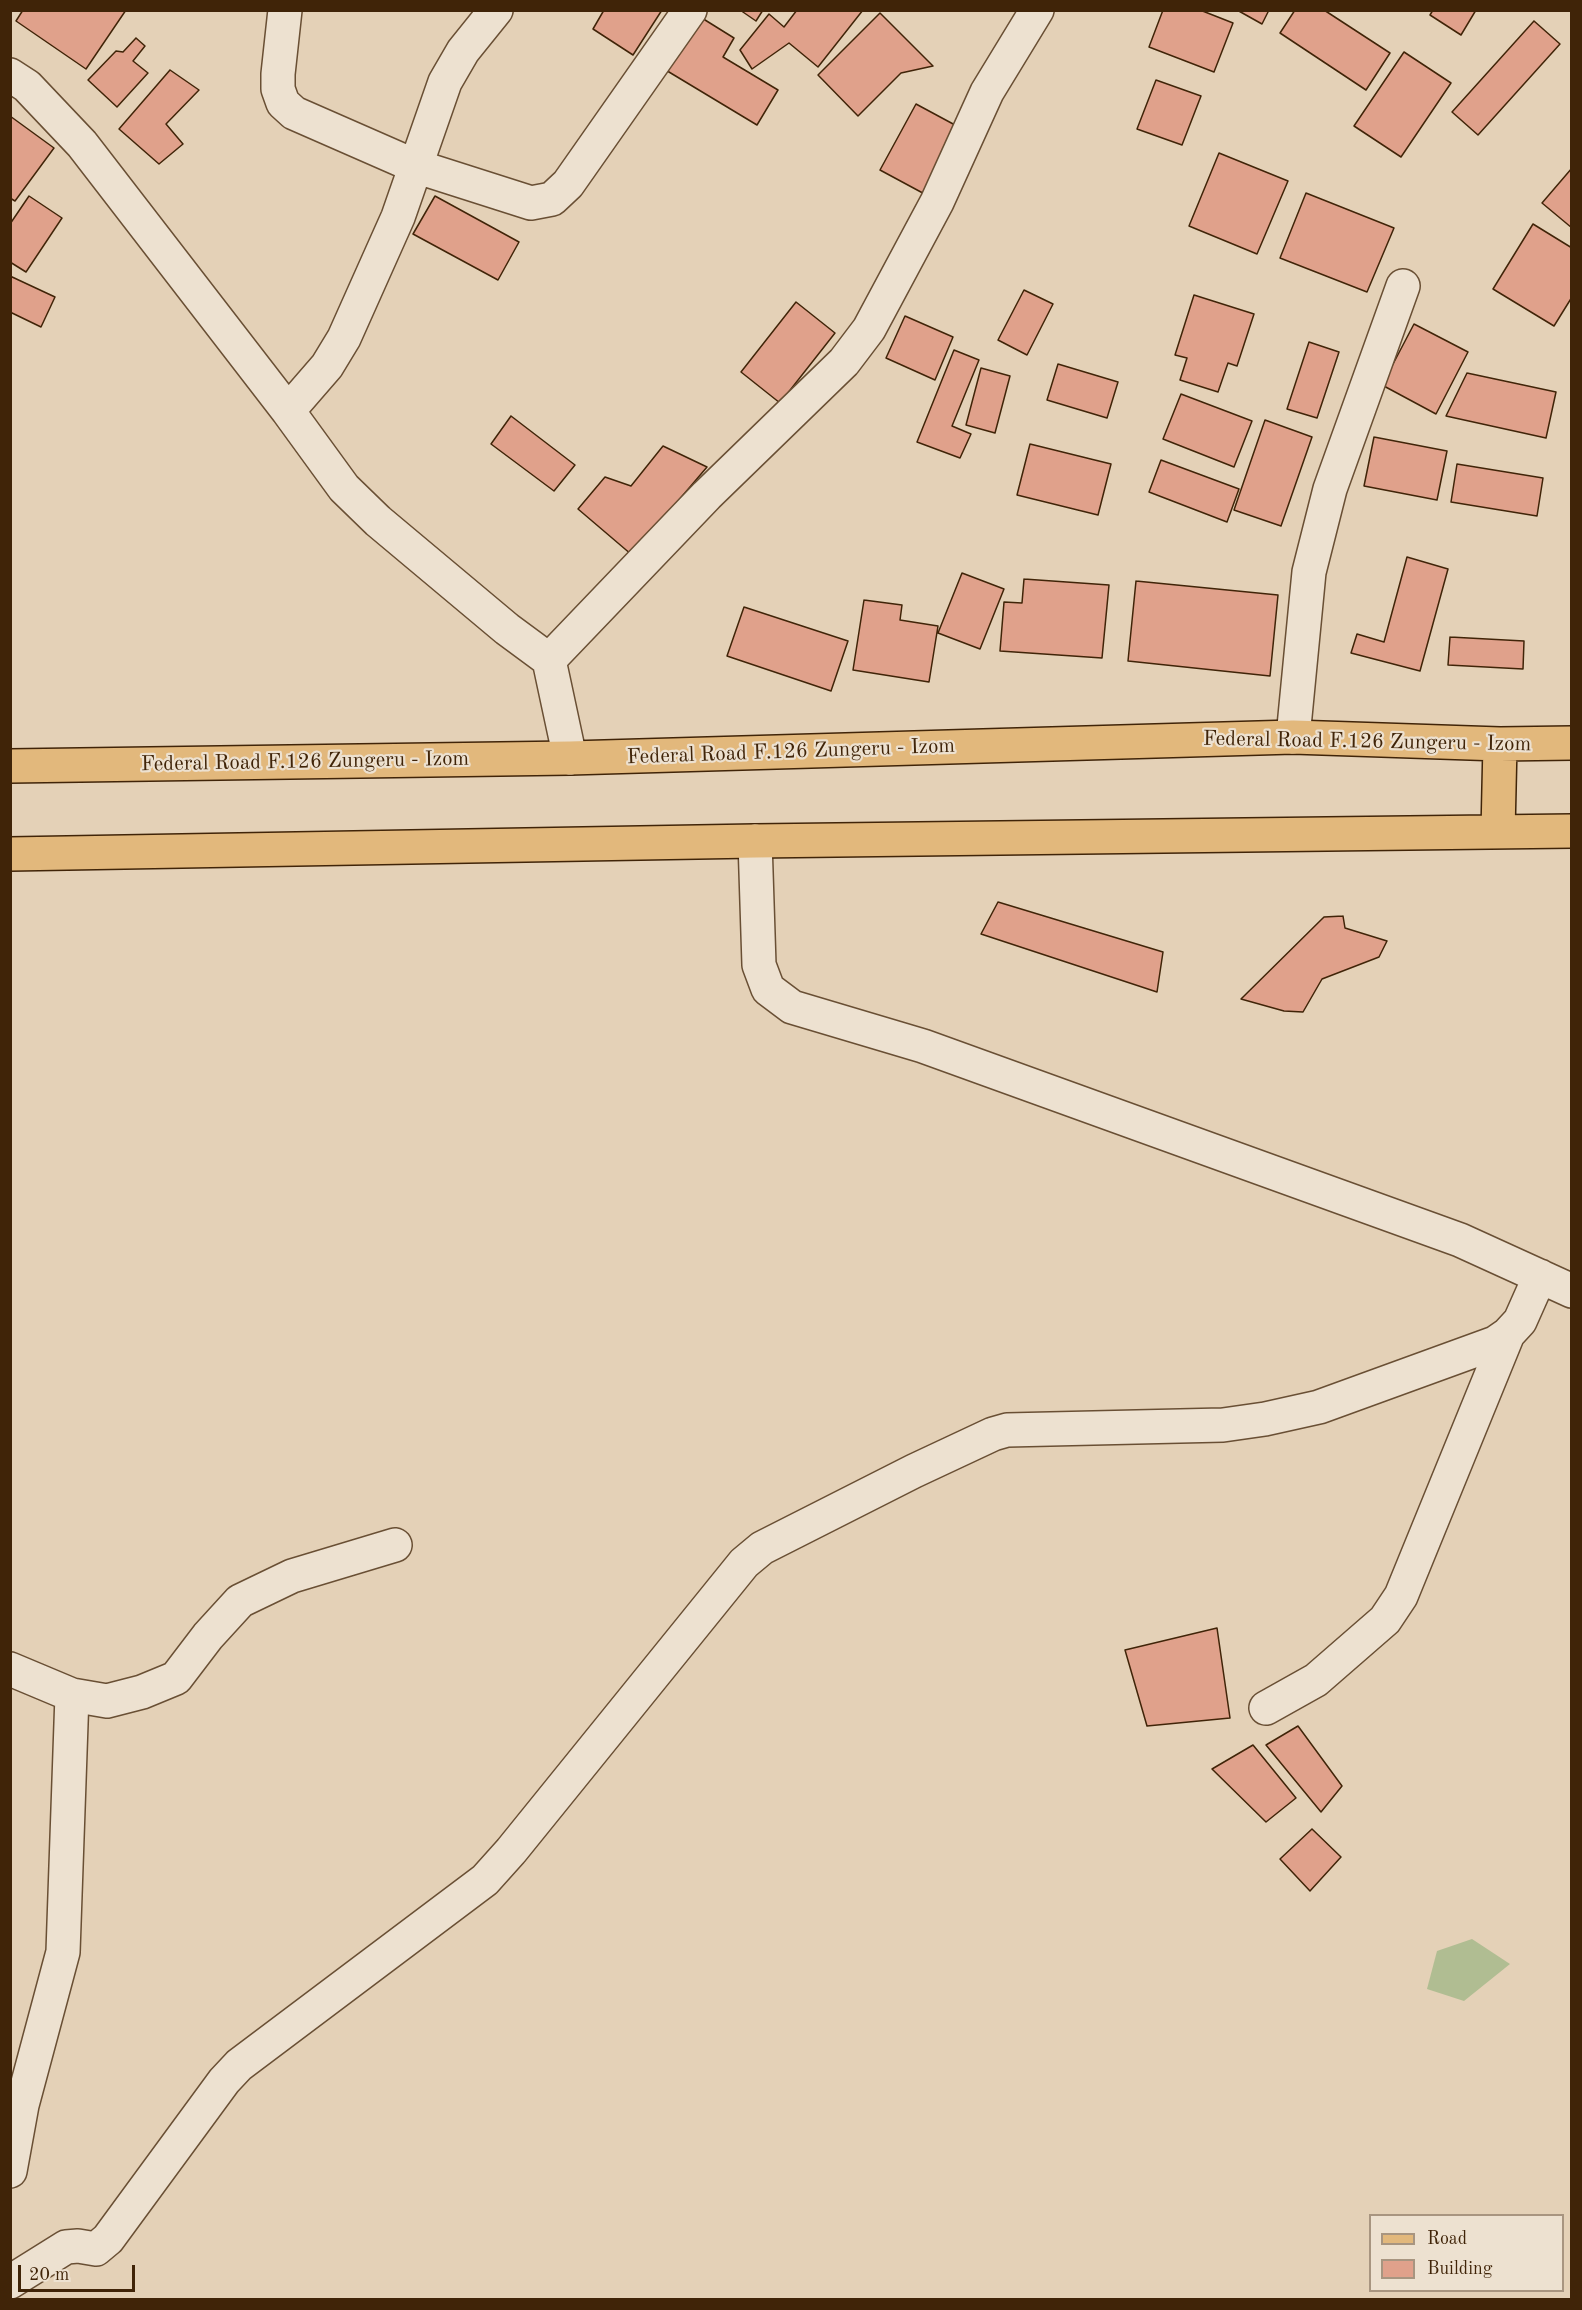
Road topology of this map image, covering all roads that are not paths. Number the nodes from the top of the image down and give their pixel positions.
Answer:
1 (285, 10) edge
2 (496, 10) edge
3 (690, 10) edge
4 (1037, 10) edge
5 (10, 75) edge
6 (416, 166) junction
7 (1403, 286) dead end
8 (288, 411) junction
9 (549, 660) junction
10 (1293, 736) junction
11 (1572, 743) edge
12 (1500, 744) junction
13 (570, 758) junction
14 (10, 766) edge
15 (1572, 831) edge
16 (1498, 832) junction
17 (755, 841) junction
18 (10, 854) edge
19 (1540, 1276) junction
20 (1572, 1291) edge
21 (1508, 1334) junction
22 (394, 1545) dead end
23 (10, 1669) edge
24 (72, 1695) junction
25 (1266, 1708) dead end
26 (10, 2171) edge
27 (10, 2282) edge

1 - 6 street
2 - 6 street
3 - 6 street
4 - 9 street
5 - 8 street
6 - 8 street
7 - 10 street
8 - 9 street
9 - 13 street
10 - 12 main road, Federal Road F.126 Zungeru - Izom
10 - 13 main road, Federal Road F.126 Zungeru - Izom
11 - 12 main road, Federal Road F.126 Zungeru - Izom
12 - 16 main road
13 - 14 main road, Federal Road F.126 Zungeru - Izom
15 - 16 main road
16 - 17 main road
17 - 18 main road
17 - 19 street
19 - 20 street
19 - 21 street
21 - 25 street
21 - 27 street
22 - 24 street
23 - 24 street
24 - 26 street

